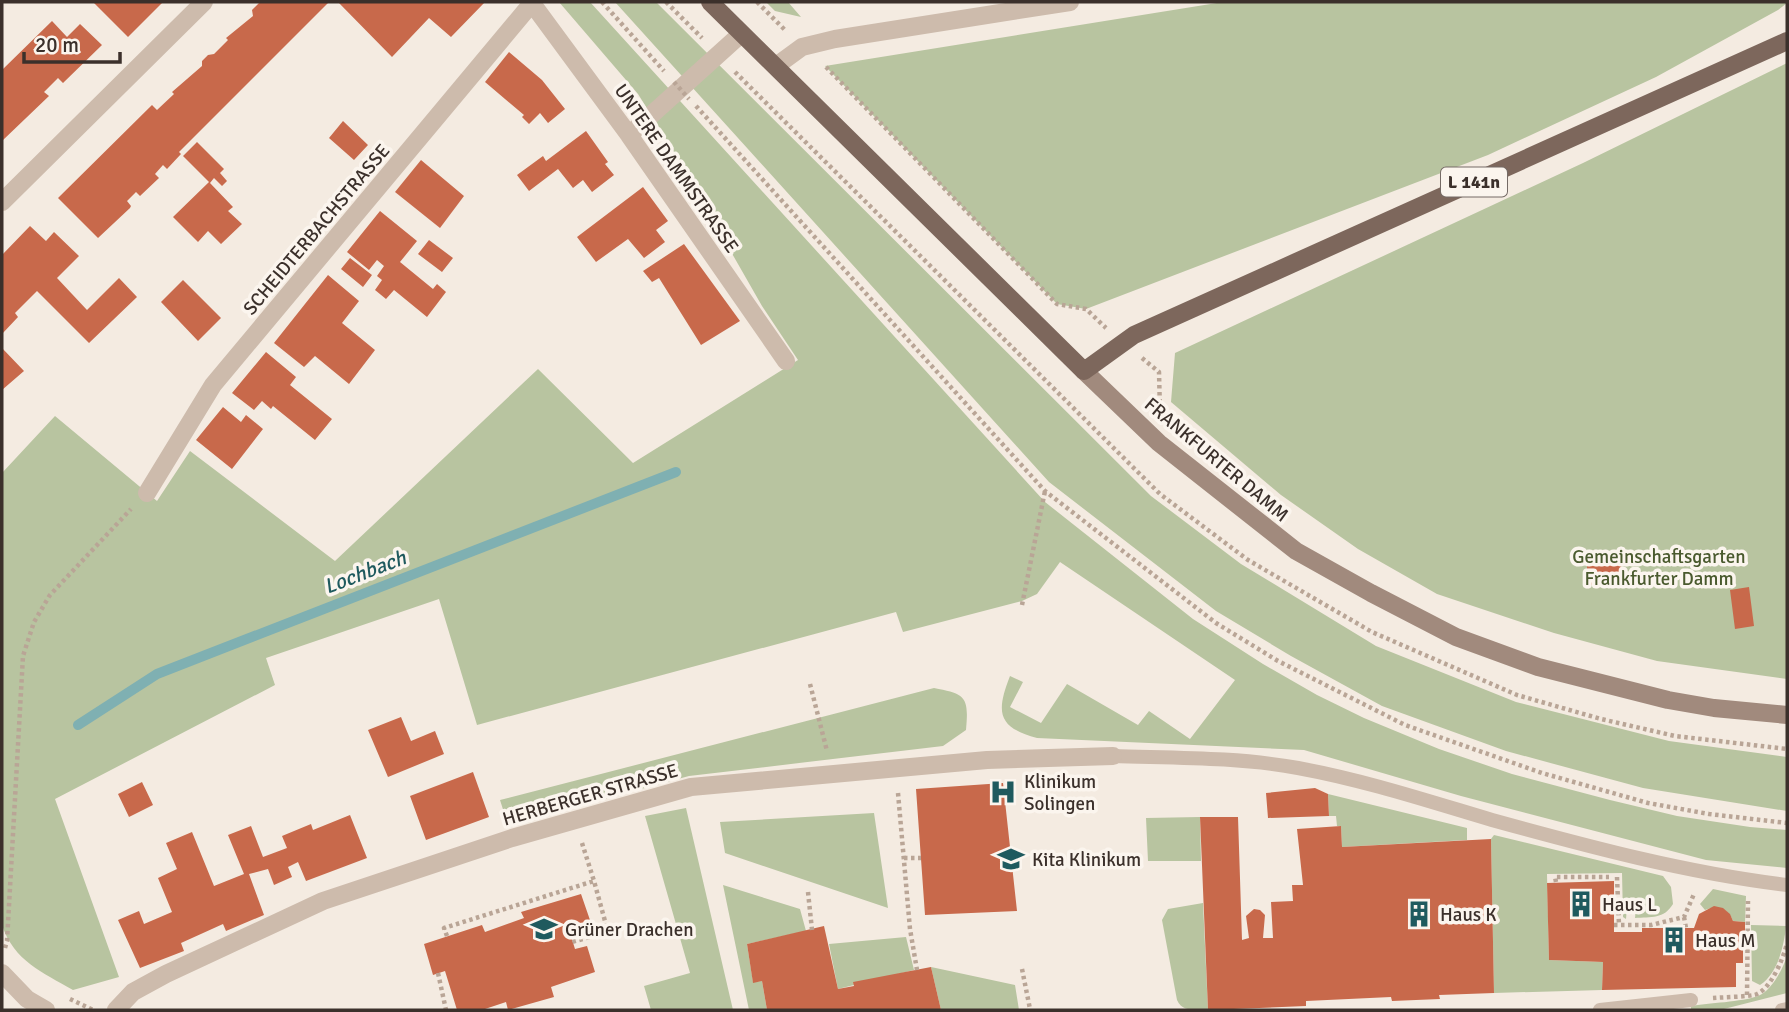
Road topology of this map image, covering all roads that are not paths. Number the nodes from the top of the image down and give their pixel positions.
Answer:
1 (204, 2) edge
2 (531, 2) edge
3 (710, 2) edge
4 (1070, 2) edge
5 (740, 34) junction
6 (1787, 41) edge
7 (776, 66) junction
8 (629, 135) junction
9 (2, 202) edge
10 (786, 360) dead end
11 (1084, 371) junction
12 (146, 493) road end
13 (1787, 715) edge
14 (1113, 756) joint
15 (1787, 884) edge
16 (2, 973) edge
17 (1691, 1000) road end
18 (47, 1010) edge
19 (116, 1010) edge
20 (1600, 1010) edge

1 - 9 street
2 - 8 street, UNTERE DAMMSTRASSE
2 - 12 street, SCHEIDTERBACHSTRASSE
3 - 5 main road, FRANKFURTER DAMM
4 - 7 street
5 - 7 main road, FRANKFURTER DAMM
5 - 8 street
6 - 11 main road, L 141n
7 - 11 main road, FRANKFURTER DAMM
8 - 10 street, UNTERE DAMMSTRASSE
11 - 13 main road, FRANKFURTER DAMM
14 - 15 lane
14 - 19 street, HERBERGER STRASSE
16 - 18 street
17 - 20 lane

